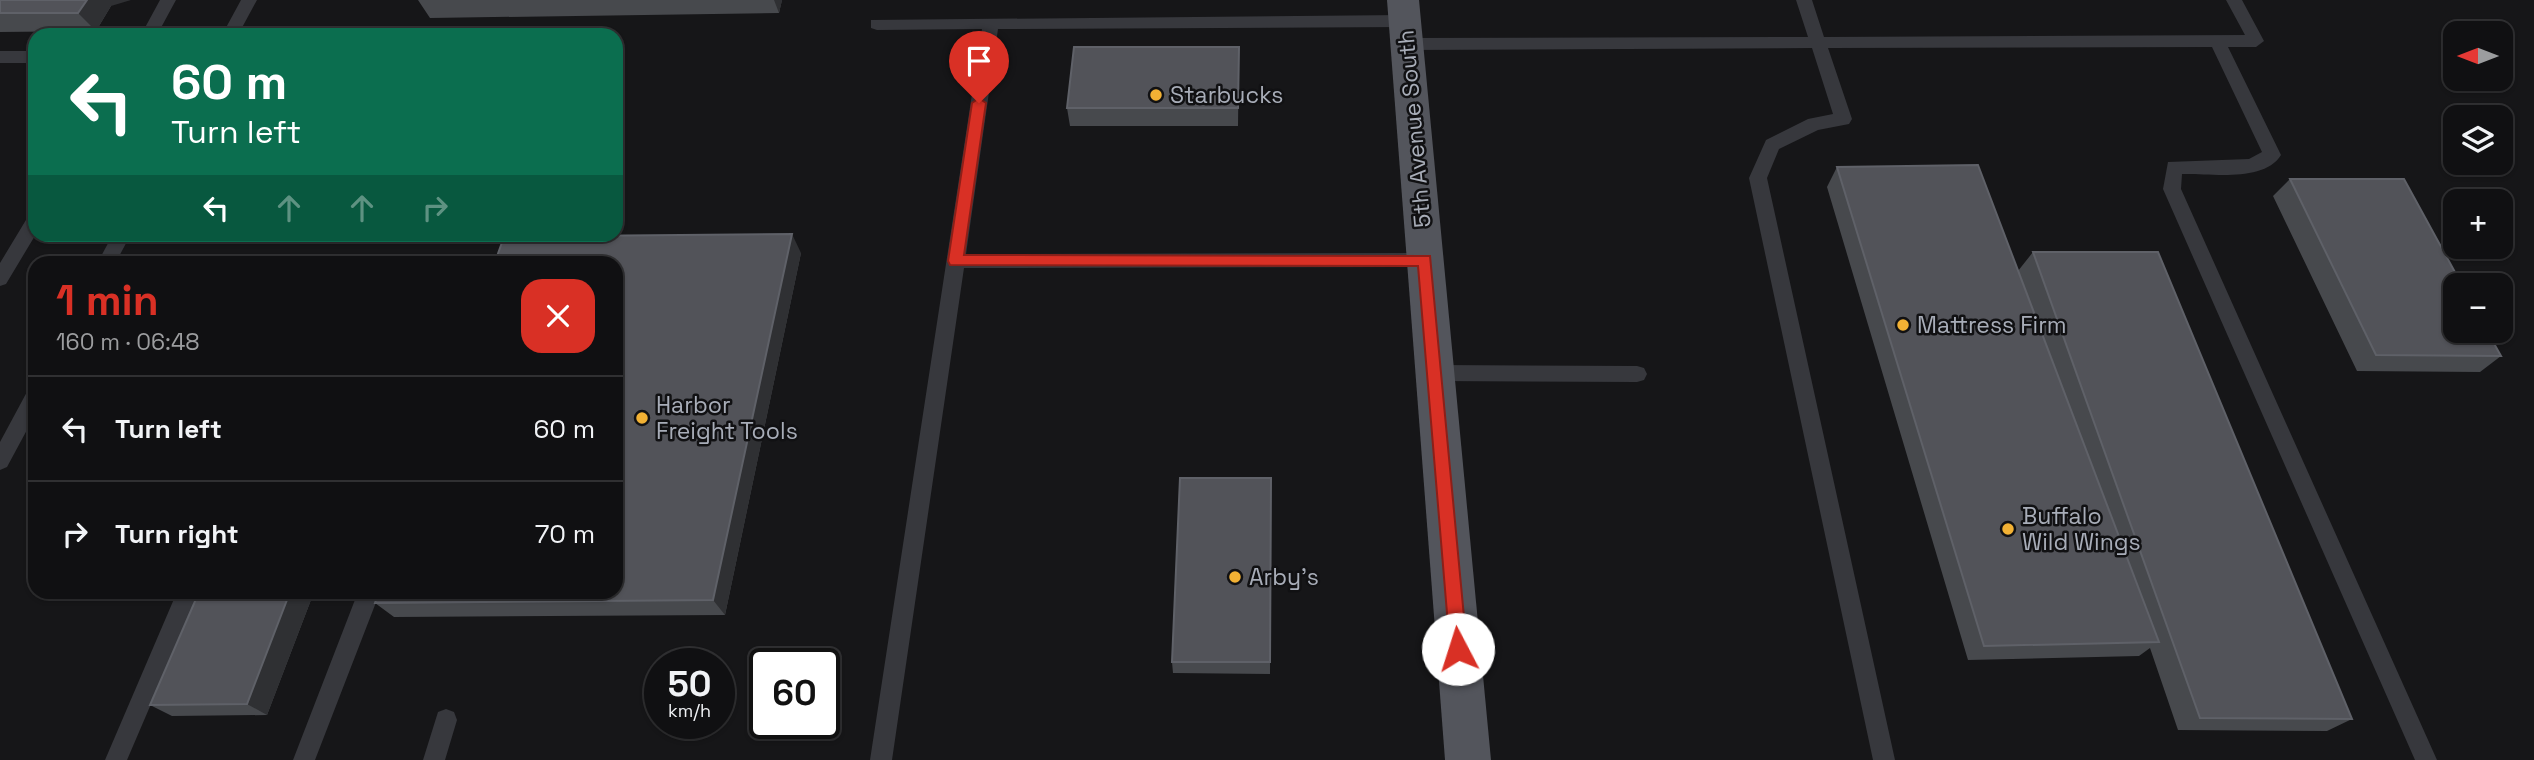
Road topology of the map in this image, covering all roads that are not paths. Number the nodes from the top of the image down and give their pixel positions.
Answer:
1 (168, 0) edge
2 (249, 0) edge
3 (1804, 0) edge
4 (2234, 0) edge
5 (1404, 22) edge
6 (991, 23) junction
7 (877, 24) dead end
8 (153, 28) edge
9 (234, 28) edge
10 (2217, 41) junction
11 (1817, 43) junction
12 (0, 57) edge
13 (28, 57) edge
14 (28, 232) edge
15 (1425, 260) junction
16 (955, 261) junction
17 (0, 279) edge
18 (1435, 373) junction
19 (1637, 374) dead end
20 (28, 409) edge
21 (0, 461) edge
22 (185, 599) edge
23 (366, 599) edge
24 (446, 720) dead end
25 (116, 760) edge
26 (304, 760) edge
27 (434, 760) edge
28 (881, 760) edge
29 (1468, 760) edge
30 (1884, 760) edge
31 (2426, 760) edge

1 - 8 lane
2 - 9 lane
3 - 11 lane
4 - 10 lane
5 - 6 lane
5 - 11 lane
5 - 15 main road, 5th Avenue South
6 - 7 lane
6 - 16 lane
10 - 11 lane
10 - 31 lane
11 - 30 lane
12 - 13 lane
14 - 17 lane
15 - 16 lane
15 - 18 main road, 5th Avenue South
16 - 28 lane
18 - 19 lane
18 - 29 main road, 5th Avenue South
20 - 21 lane
22 - 25 lane
23 - 26 lane
24 - 27 lane

